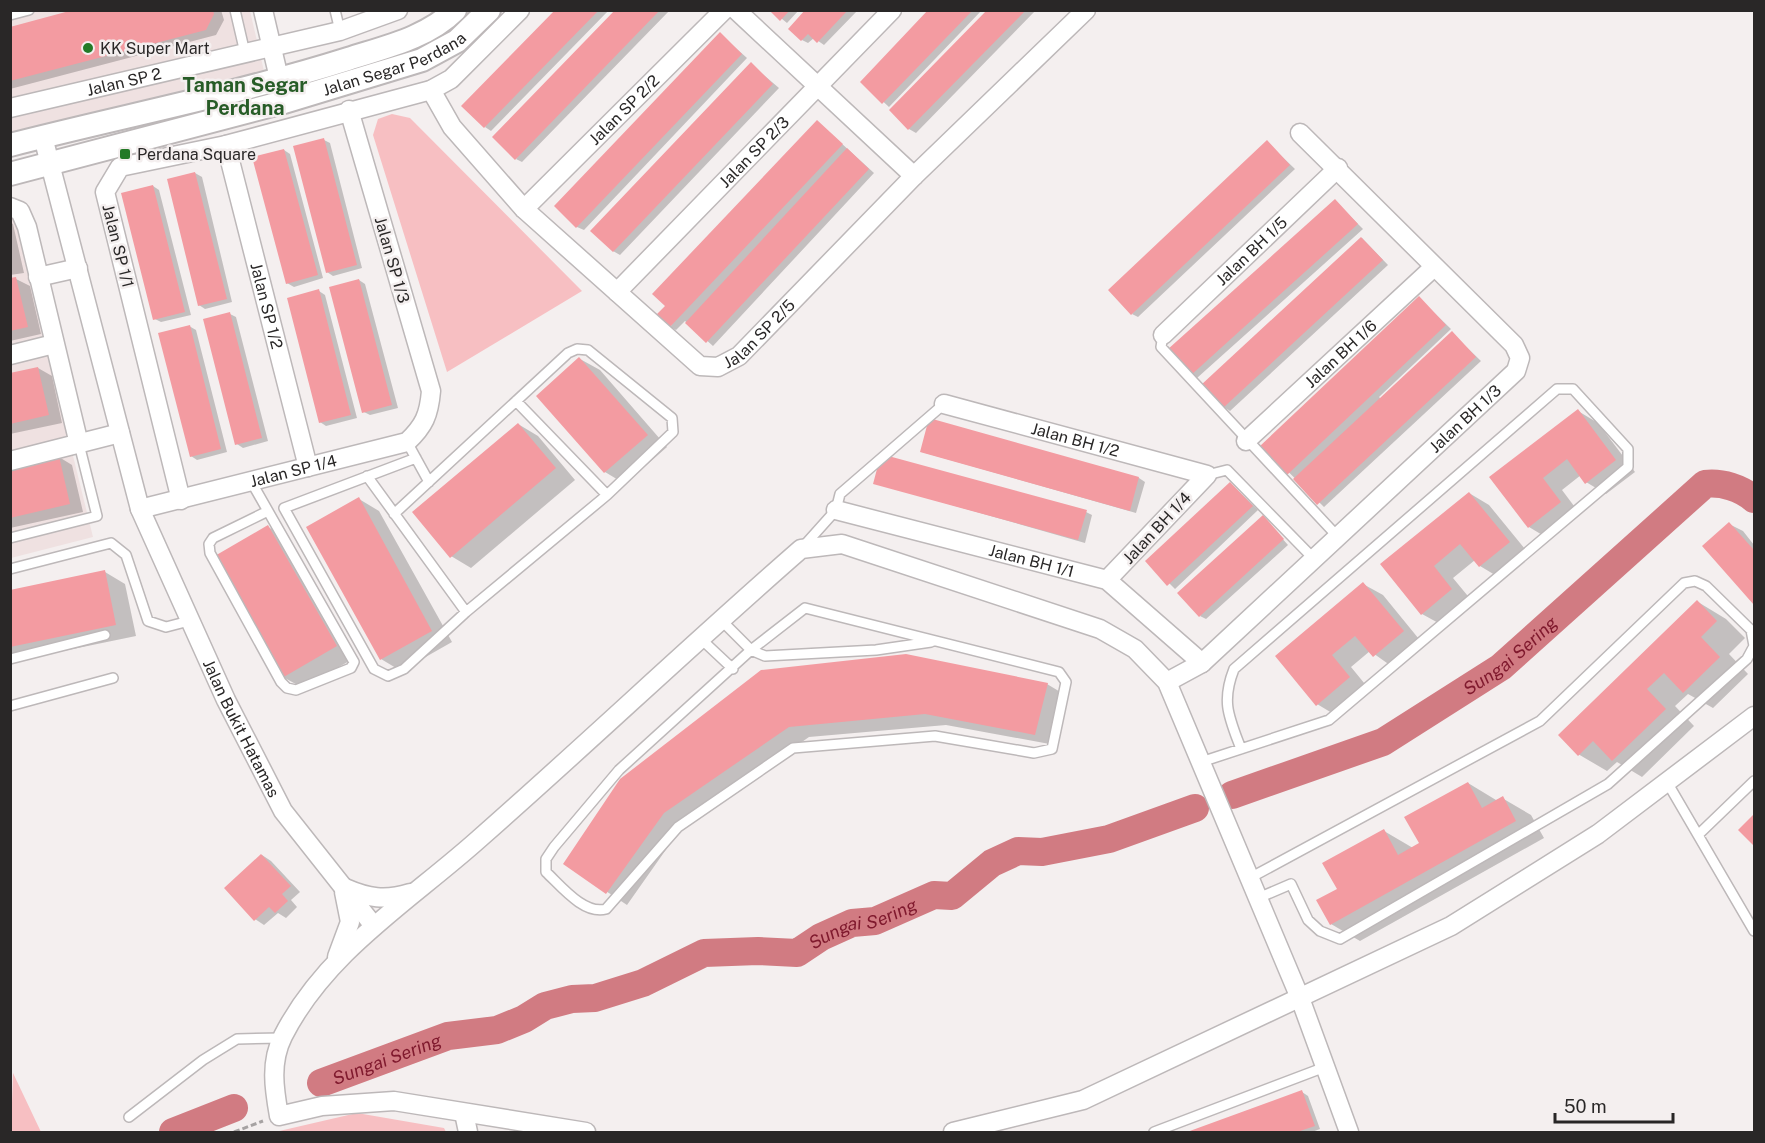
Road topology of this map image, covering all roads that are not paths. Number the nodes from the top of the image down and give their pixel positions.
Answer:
1 (29, 10) edge
2 (235, 10) edge
3 (264, 10) edge
4 (335, 10) edge
5 (398, 10) edge
6 (455, 10) edge
7 (489, 10) edge
8 (520, 10) edge
9 (724, 10) edge
10 (736, 10) edge
11 (892, 10) edge
12 (1086, 10) edge
13 (10, 15) edge
14 (340, 31) junction
15 (271, 40) junction
16 (245, 53) junction
17 (819, 87) junction
18 (431, 90) junction
19 (282, 91) junction
20 (10, 108) edge
21 (349, 110) junction
22 (1300, 133) dead end
23 (43, 137) junction
24 (10, 145) edge
25 (226, 145) junction
26 (51, 164) junction
27 (1338, 168) junction
28 (10, 174) edge
29 (914, 176) junction
30 (15, 209) edge
31 (524, 209) junction
32 (1434, 267) junction
33 (78, 268) junction
34 (38, 277) junction
35 (617, 292) junction
36 (1163, 335) joint
37 (54, 344) junction
38 (10, 355) edge
39 (516, 401) junction
40 (944, 404) joint
41 (120, 433) junction
42 (1246, 441) junction
43 (407, 442) junction
44 (79, 444) junction
45 (416, 458) junction
46 (10, 461) edge
47 (308, 467) junction
48 (1207, 475) junction
49 (367, 476) junction
50 (429, 482) junction
51 (252, 483) junction
52 (607, 495) junction
53 (181, 500) junction
54 (140, 509) junction
55 (836, 510) junction
56 (268, 511) junction
57 (394, 514) junction
58 (1338, 537) junction
59 (10, 538) edge
60 (801, 549) junction
61 (1314, 559) junction
62 (10, 569) edge
63 (1107, 580) junction
64 (466, 612) junction
65 (720, 619) junction
66 (189, 621) junction
67 (105, 635) dead end
68 (700, 638) junction
69 (934, 642) junction
70 (751, 650) junction
71 (10, 659) edge
72 (1202, 663) junction
73 (733, 669) junction
74 (113, 678) dead end
75 (1167, 682) junction
76 (10, 706) edge
77 (1755, 716) edge
78 (1240, 749) junction
79 (1201, 762) junction
80 (1755, 781) edge
81 (1668, 782) junction
82 (1700, 834) junction
83 (1248, 879) junction
84 (343, 887) junction
85 (420, 890) junction
86 (1256, 898) junction
87 (374, 926) junction
88 (1755, 931) edge
89 (337, 959) junction
90 (1300, 998) junction
91 (282, 1038) junction
92 (1325, 1067) junction
93 (464, 1113) junction
94 (129, 1117) dead end
95 (468, 1132) edge
96 (586, 1132) edge
97 (953, 1132) edge
98 (1154, 1132) edge
99 (1349, 1132) edge

1 - 13 lane
2 - 16 lane
3 - 15 street
4 - 14 lane
5 - 14 street, Jalan SP 2
6 - 19 street, Jalan Segar Perdana
7 - 19 street, Jalan Segar Perdana
8 - 18 street, Jalan SP 1/1
9 - 31 street, Jalan SP 2/2
10 - 17 street
11 - 17 street, Jalan SP 2/3
12 - 29 street, Jalan SP 2/5
14 - 15 street, Jalan SP 2
15 - 16 street, Jalan SP 2
15 - 19 street
16 - 20 street, Jalan SP 2
17 - 29 street
17 - 35 street, Jalan SP 2/3
18 - 21 street, Jalan SP 1/1
18 - 31 street, Jalan SP 2/5
19 - 23 street, Jalan Segar Perdana
19 - 26 street, Jalan Segar Perdana
21 - 25 street, Jalan SP 1/1
21 - 43 street, Jalan SP 1/3
22 - 27 street, Jalan BH 1/3
23 - 24 street, Jalan Segar Perdana
23 - 26 street
25 - 47 street, Jalan SP 1/2
25 - 53 street, Jalan SP 1/1
26 - 28 street, Jalan Segar Perdana
26 - 33 street
27 - 32 street, Jalan BH 1/3
27 - 36 street, Jalan BH 1/5
29 - 35 street, Jalan SP 2/5
30 - 34 street
31 - 35 street, Jalan SP 2/5
32 - 42 street, Jalan BH 1/6
32 - 58 street, Jalan BH 1/3
33 - 34 street
33 - 41 street
34 - 37 street
36 - 42 lane
37 - 38 street
37 - 44 street
39 - 50 lane
39 - 52 lane
39 - 52 lane
40 - 48 street, Jalan BH 1/2
40 - 55 lane
41 - 44 street
41 - 54 street
42 - 58 lane
43 - 45 lane
43 - 47 street, Jalan SP 1/4
44 - 46 street
44 - 59 lane
45 - 49 lane
45 - 50 lane
47 - 51 street, Jalan SP 1/4
48 - 61 lane
48 - 63 street, Jalan BH 1/4
49 - 57 lane
49 - 64 lane
50 - 57 lane
51 - 53 street, Jalan SP 1/4
51 - 56 lane
52 - 64 lane
53 - 54 street, Jalan SP 1/4
54 - 66 street, Jalan Bukit Hatamas
55 - 60 lane
55 - 63 street, Jalan BH 1/1
56 - 56 lane
57 - 64 lane
58 - 61 street, Jalan BH 1/3
60 - 65 street
60 - 75 street
61 - 72 street, Jalan BH 1/3
62 - 66 lane
63 - 72 street, Jalan BH 1/1
65 - 68 street
65 - 70 lane
66 - 84 street, Jalan Bukit Hatamas
67 - 71 lane
68 - 73 lane
68 - 85 street
69 - 70 lane
69 - 70 lane
69 - 73 lane
70 - 73 lane
72 - 75 street, Jalan BH 1/3
74 - 76 lane
75 - 79 street
77 - 81 street
78 - 78 lane
78 - 79 lane
79 - 83 street
80 - 82 lane
81 - 82 lane
81 - 90 street
82 - 88 lane
83 - 86 street
83 - 86 lane
84 - 85 street
84 - 87 street, Jalan Bukit Hatamas
84 - 89 street
85 - 87 street
86 - 90 street
87 - 89 street
89 - 91 street
90 - 92 street
90 - 97 street
91 - 93 street
91 - 94 lane
92 - 98 lane
92 - 99 street
93 - 95 street
93 - 96 street

